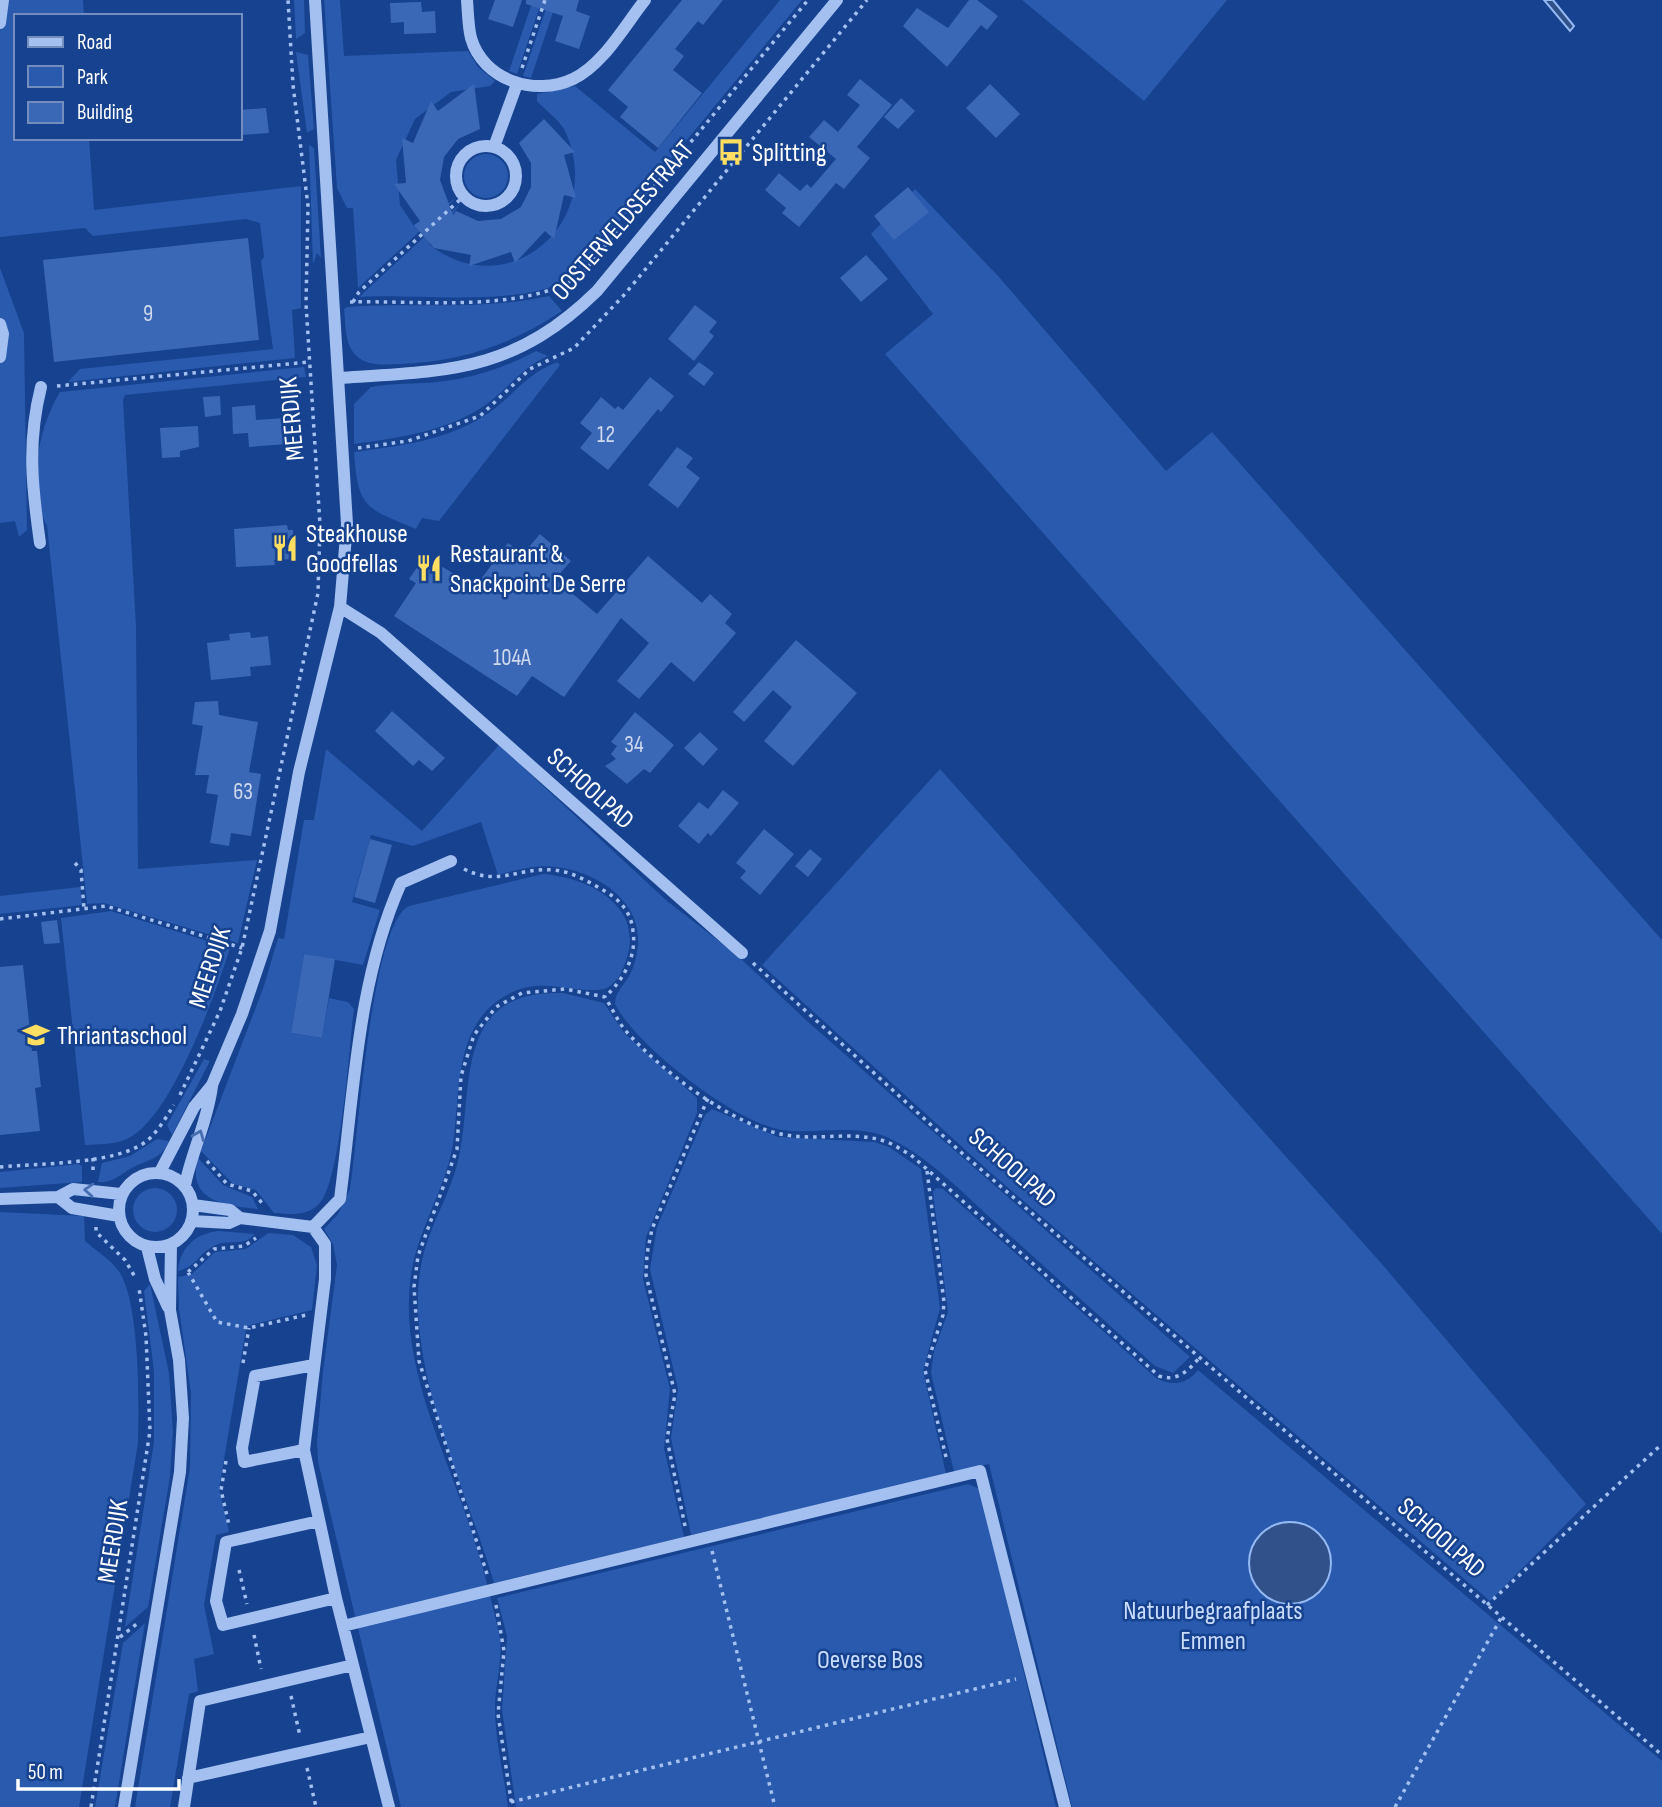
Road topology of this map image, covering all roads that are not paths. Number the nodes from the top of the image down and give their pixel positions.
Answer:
1 (3, 0) edge
2 (314, 0) edge
3 (467, 0) edge
4 (645, 0) edge
5 (838, 0) edge
6 (0, 23) edge
7 (517, 84) junction
8 (494, 147) junction
9 (0, 324) edge
10 (0, 357) edge
11 (340, 378) junction
12 (41, 387) road end
13 (40, 543) dead end
14 (340, 607) junction
15 (451, 862) road end
16 (742, 953) road end
17 (212, 1086) junction
18 (160, 1172) junction
19 (185, 1185) junction
20 (121, 1194) junction
21 (58, 1197) junction
22 (0, 1199) edge
23 (193, 1205) junction
24 (119, 1216) junction
25 (240, 1218) junction
26 (192, 1221) junction
27 (313, 1227) junction
28 (171, 1244) junction
29 (147, 1247) junction
30 (170, 1310) junction
31 (314, 1364) junction
32 (304, 1450) junction
33 (319, 1521) junction
34 (336, 1598) junction
35 (343, 1626) junction
36 (353, 1665) junction
37 (371, 1737) junction
38 (188, 1778) junction
39 (124, 1807) edge
40 (184, 1807) edge
41 (389, 1807) edge
42 (1065, 1807) edge

1 - 6 street
2 - 11 street
3 - 7 street
4 - 7 street
5 - 11 street, OOSTERVELDSESTRAAT
7 - 8 street
8 - 8 street
9 - 10 street
11 - 14 street, MEERDIJK
12 - 13 street
14 - 16 street, SCHOOLPAD
14 - 17 street, MEERDIJK
15 - 27 street
17 - 18 street, MEERDIJK
19 -> 17 street, MEERDIJK
18 - 19 street
18 - 20 street
19 - 23 street
20 -> 21 street
20 - 24 street
21 - 22 street
21 - 24 street
23 - 25 street
23 - 26 street
24 - 29 street
25 - 26 street
25 - 27 street
26 - 28 street
27 - 31 street
28 - 29 street
28 - 30 street, MEERDIJK
29 - 30 street, MEERDIJK
30 - 39 street, MEERDIJK
31 - 32 street
31 - 32 street
32 - 33 street
33 - 34 street
33 - 34 street
34 - 35 street
35 - 36 street
35 - 42 street
36 - 37 street
36 - 38 street
37 - 38 street
37 - 41 street
38 - 40 street

